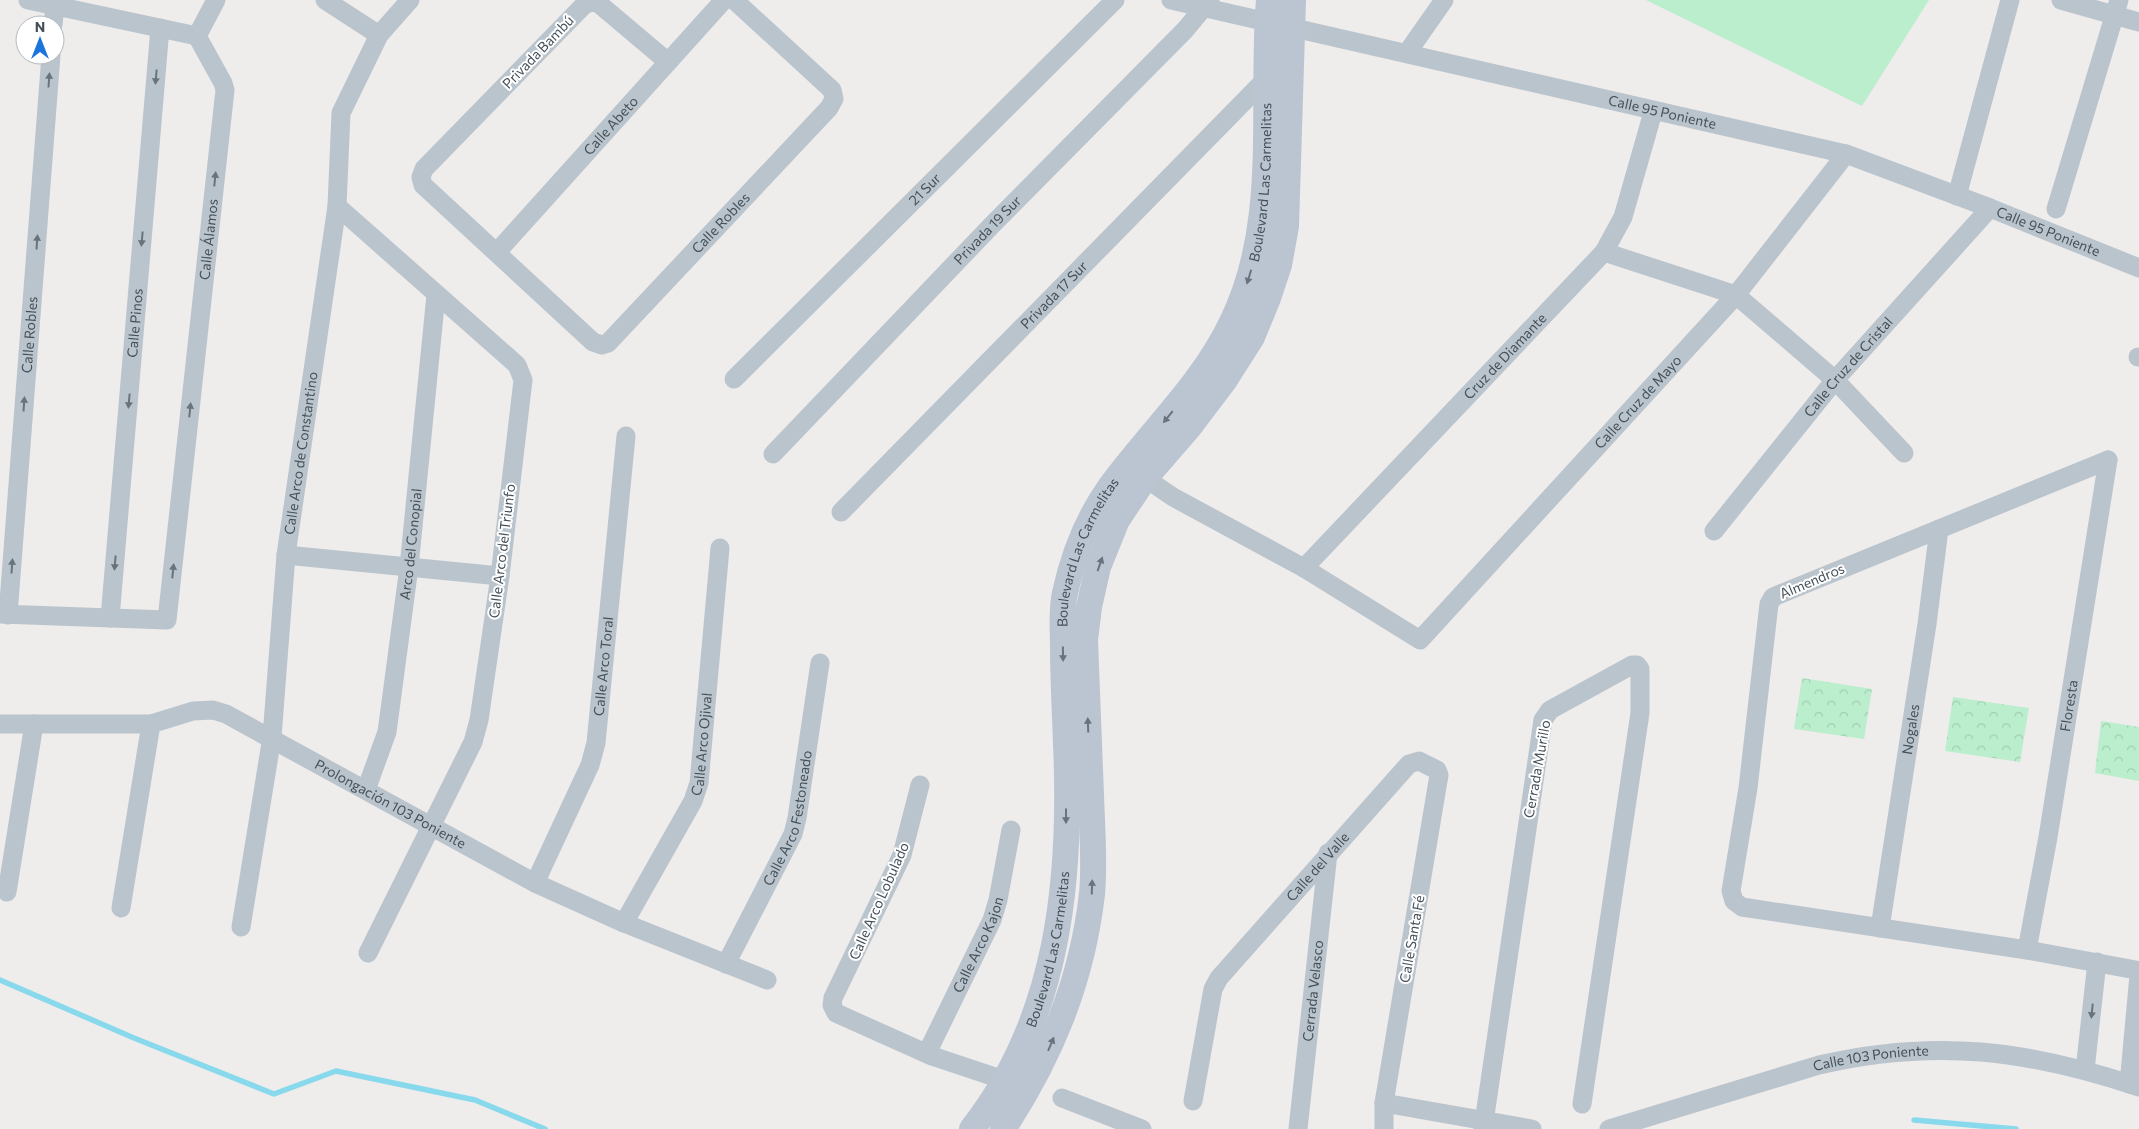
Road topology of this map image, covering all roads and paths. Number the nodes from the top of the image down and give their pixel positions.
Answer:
1 (28, 0) edge
2 (216, 0) edge
3 (325, 0) edge
4 (410, 0) edge
5 (724, 0) edge
6 (734, 0) edge
7 (1115, 0) edge
8 (1171, 0) edge
9 (1293, 0) edge
10 (1444, 0) edge
11 (2010, 0) edge
12 (2061, 0) edge
13 (1207, 4) edge
14 (2117, 8) edge
15 (52, 15) edge
16 (1276, 15) edge
17 (65, 17) edge
18 (2139, 22) edge
19 (160, 28) junction
20 (196, 36) junction
21 (379, 36) junction
22 (1407, 53) junction
23 (668, 62) junction
24 (50, 65) edge
25 (1267, 78) junction
26 (1654, 112) junction
27 (1846, 154) junction
28 (1957, 196) junction
29 (336, 206) junction
30 (1990, 208) junction
31 (2056, 209) dead end
32 (497, 252) junction
33 (1604, 252) junction
34 (2139, 268) edge
35 (1736, 294) junction
36 (436, 295) junction
37 (734, 379) dead end
38 (1835, 380) junction
39 (626, 436) dead end
40 (1904, 453) dead end
41 (773, 454) dead end
42 (2108, 460) joint
43 (1145, 478) junction
44 (841, 512) dead end
45 (1106, 516) junction
46 (1939, 529) junction
47 (1714, 531) dead end
48 (720, 548) dead end
49 (286, 555) junction
50 (409, 567) junction
51 (1304, 568) junction
52 (500, 576) junction
53 (4, 614) edge
54 (110, 618) junction
55 (820, 663) dead end
56 (0, 724) edge
57 (34, 724) junction
58 (150, 724) junction
59 (272, 737) junction
60 (1419, 761) joint
61 (920, 785) dead end
62 (366, 790) junction
63 (430, 826) junction
64 (1010, 830) dead end
65 (1328, 853) junction
66 (535, 883) junction
67 (7, 892) dead end
68 (122, 908) dead end
69 (624, 923) junction
70 (241, 927) dead end
71 (1880, 928) junction
72 (2027, 950) junction
73 (368, 953) dead end
74 (2097, 962) junction
75 (726, 964) junction
76 (767, 980) dead end
77 (927, 1053) junction
78 (2085, 1070) junction
79 (1007, 1081) junction
80 (2134, 1085) edge
81 (1062, 1098) dead end
82 (1193, 1101) dead end
83 (1384, 1103) junction
84 (1582, 1104) dead end
85 (1483, 1125) edge
86 (972, 1129) edge
87 (1003, 1129) edge
88 (1142, 1129) edge
89 (1298, 1129) edge
90 (1384, 1129) edge
91 (1453, 1129) edge
92 (1532, 1129) edge
93 (1609, 1129) edge

1 - 15 street
2 - 20 street
3 - 21 street
4 - 21 street, Calle Arco de Constantino
5 - 23 street, Calle Abeto
6 - 32 street, Calle Robles
7 - 37 street, 21 Sur
8 - 13 street, Calle 95 Poniente
9 - 16 main road, Boulevard Las Carmelitas
10 - 22 street
11 - 28 street
12 - 14 street
13 - 16 street, Calle 95 Poniente
13 - 41 street, Privada 19 Sur
14 - 18 street
14 - 31 street
16 - 22 street, Calle 95 Poniente
16 - 25 main road, Boulevard Las Carmelitas
16 - 43 main road, Boulevard Las Carmelitas
17 - 19 street
19 - 20 street
19 -> 54 street, Calle Pinos
54 -> 20 street, Calle Álamos
21 - 29 street, Calle Arco de Constantino
22 - 26 street, Calle 95 Poniente
23 - 32 street, Calle Abeto
23 - 32 street, Privada Bambú
53 -> 24 street, Calle Robles
25 - 44 street, Privada 17 Sur
25 -> 45 main road, Boulevard Las Carmelitas
26 - 27 street, Calle 95 Poniente
26 - 33 street, Cruz de Diamante
27 - 28 street, Calle 95 Poniente
27 - 35 street, Calle Cruz de Mayo
28 - 30 street, Calle 95 Poniente
29 - 36 street, Calle Arco del Triunfo
29 - 49 street, Calle Arco de Constantino
30 - 34 street, Calle 95 Poniente
30 - 38 street, Calle Cruz de Cristal
33 - 35 street
33 - 51 street, Cruz de Diamante
35 - 38 street
35 - 51 street, Calle Cruz de Mayo
36 - 50 street, Arco del Conopial
36 - 52 street, Calle Arco del Triunfo
38 - 40 street
38 - 47 street, Calle Cruz de Cristal
39 - 66 street, Calle Arco Toral
42 - 46 street, Almendros
42 - 72 street, Floresta
43 - 45 main road, Boulevard Las Carmelitas
43 - 51 street
45 -> 79 main road, Boulevard Las Carmelitas
87 -> 45 main road, Boulevard Las Carmelitas
46 - 71 street, Nogales
46 - 71 street, Almendros
48 - 69 street, Calle Arco Ojival
49 - 50 street
49 - 59 street, Calle Arco de Constantino
50 - 52 street
50 - 62 street, Arco del Conopial
52 - 63 street, Calle Arco del Triunfo
53 - 54 street
55 - 75 street, Calle Arco Festoneado
56 - 57 street, Prolongación 103 Poniente
57 - 58 street, Prolongación 103 Poniente
57 - 67 street
58 - 59 street, Prolongación 103 Poniente
58 - 68 street
59 - 62 street, Prolongación 103 Poniente
59 - 70 street, Calle Arco de Constantino
60 - 65 street, Calle del Valle
60 - 83 street, Calle Santa Fé
61 - 77 street, Calle Arco Lobulado
62 - 63 street, Prolongación 103 Poniente
63 - 66 street, Prolongación 103 Poniente
63 - 73 street, Calle Arco del Triunfo
64 - 77 street, Calle Arco Kajon
65 - 82 street, Calle del Valle
65 - 89 street, Cerrada Velasco
66 - 69 street, Prolongación 103 Poniente
69 - 75 street, Prolongación 103 Poniente
71 - 72 street
72 - 74 street
74 -> 78 street
74 - 80 street
75 - 76 street, Prolongación 103 Poniente
77 - 79 street
78 - 80 street, Calle 103 Poniente
78 - 93 street, Calle 103 Poniente
79 - 86 main road, Boulevard Las Carmelitas
81 - 88 street
83 - 85 street
83 - 90 street, Calle Santa Fé
84 - 85 street, Cerrada Murillo
85 - 91 street
85 - 92 street

